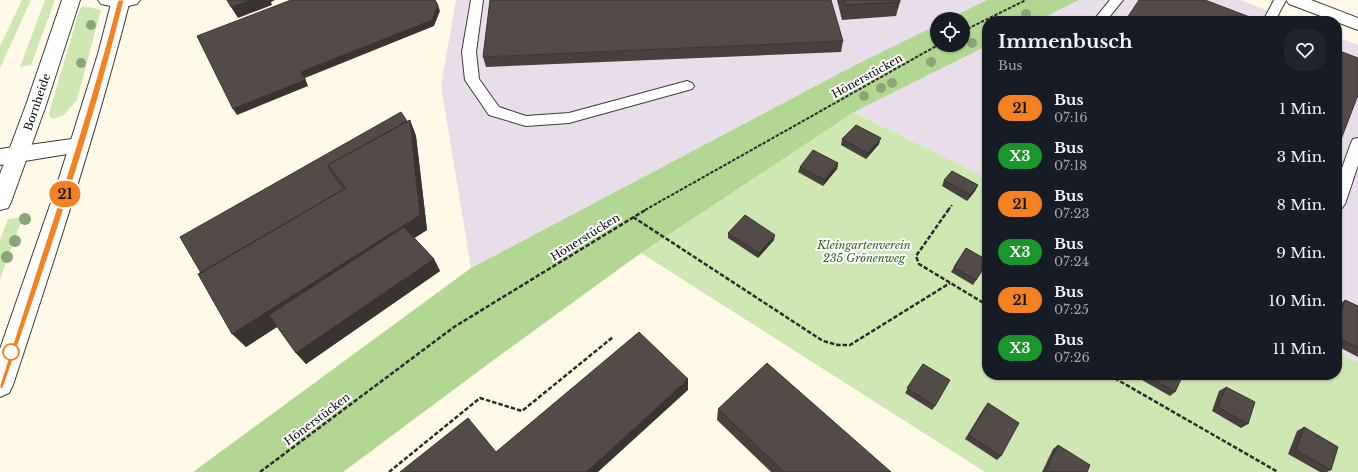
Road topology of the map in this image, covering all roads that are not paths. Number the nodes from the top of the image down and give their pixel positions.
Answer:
1 (71, 0) edge
2 (477, 0) edge
3 (1117, 0) edge
4 (1280, 0) edge
5 (1295, 0) edge
6 (120, 1) edge
7 (1103, 16) edge
8 (1272, 16) edge
9 (1337, 16) edge
10 (1342, 18) edge
11 (1358, 24) edge
12 (687, 86) dead end
13 (1358, 143) edge
14 (79, 146) junction
15 (9, 156) edge
16 (1342, 189) edge
17 (0, 202) edge
18 (0, 385) edge

1 - 15 street, Bornheide
2 - 12 lane
3 - 7 lane
4 - 8 lane
5 - 9 street
6 - 14 street
10 - 11 street
13 - 16 lane
14 - 15 street
14 - 18 street
15 - 17 street, Bornheide

